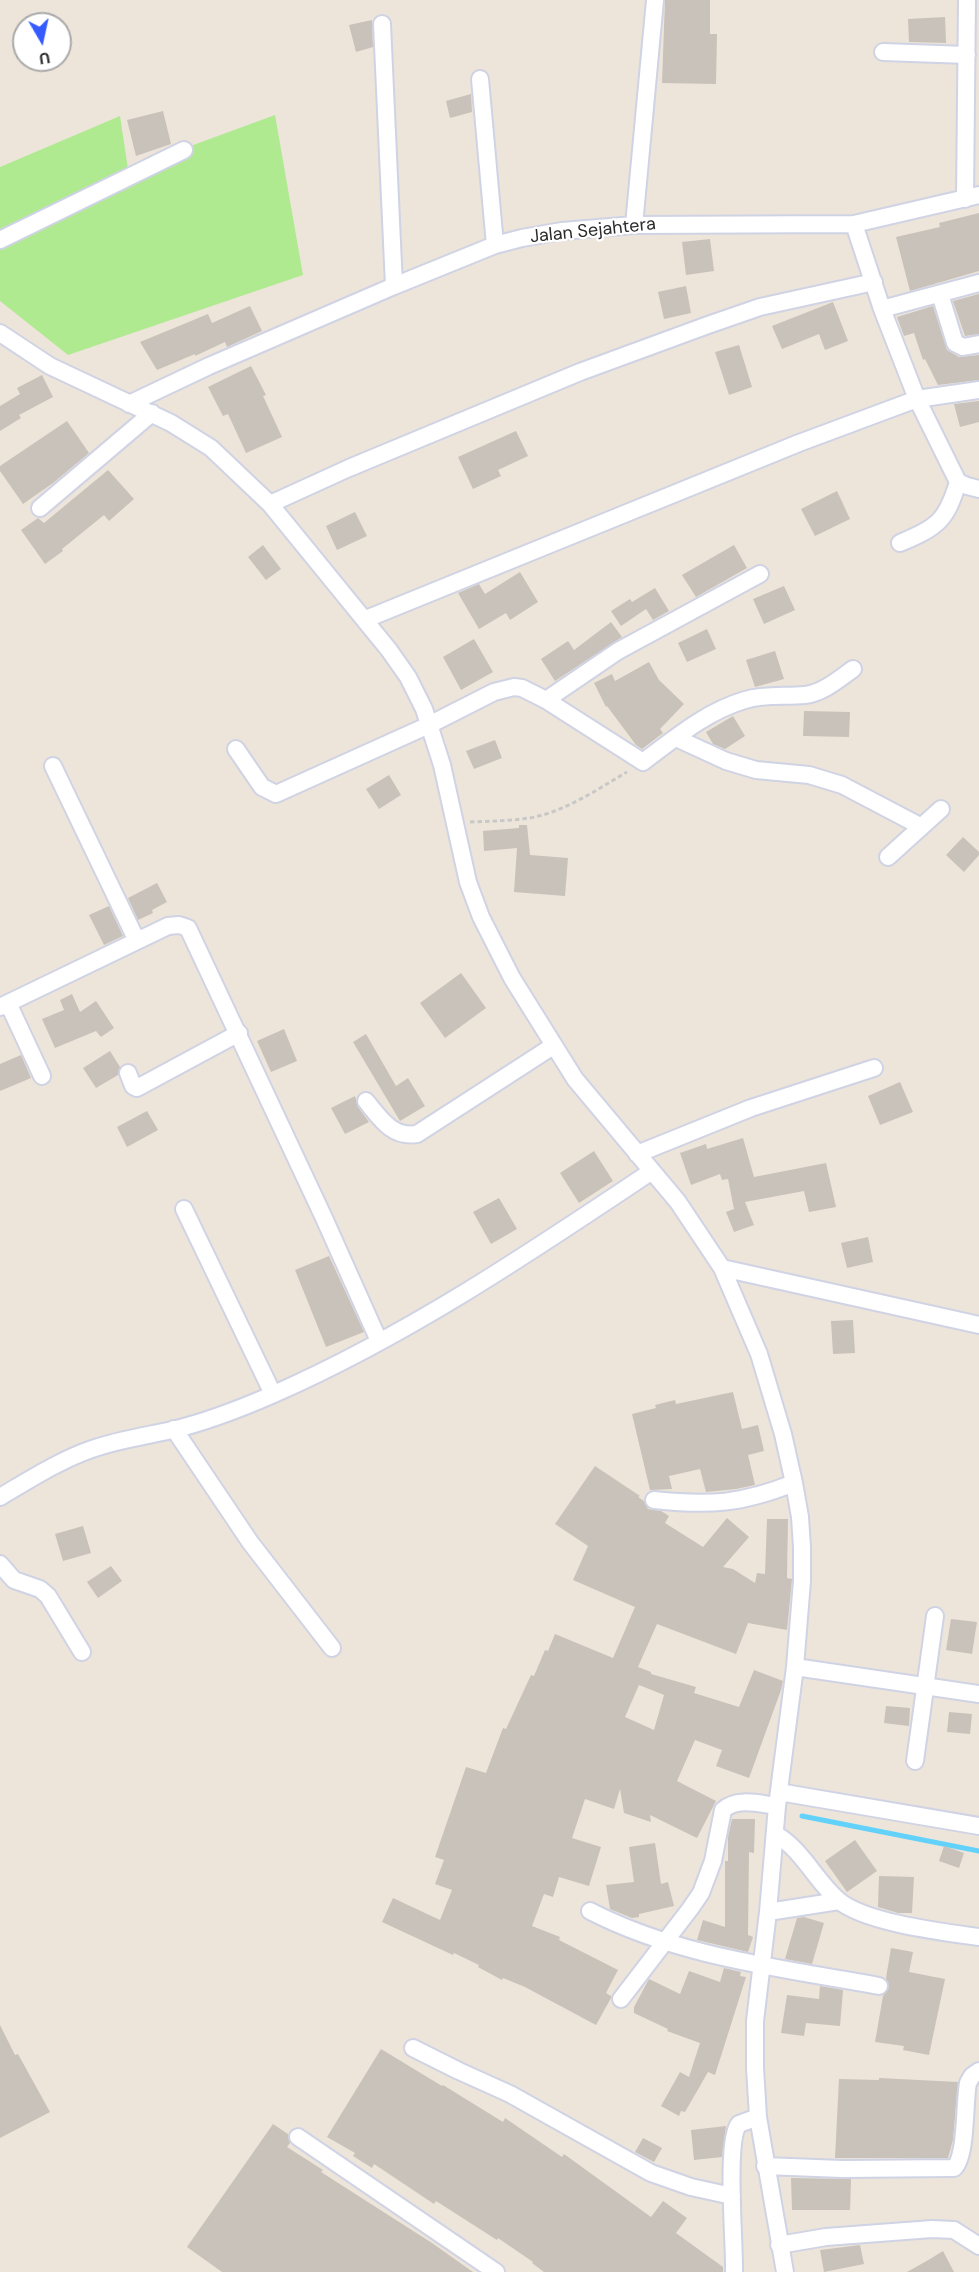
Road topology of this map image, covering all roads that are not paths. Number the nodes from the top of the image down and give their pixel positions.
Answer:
1 (655, 0) edge
2 (967, 0) edge
3 (382, 24) dead end
4 (973, 34) edge
5 (883, 52) dead end
6 (967, 55) junction
7 (480, 79) dead end
8 (184, 150) dead end
9 (972, 197) edge
10 (854, 224) junction
11 (634, 225) junction
12 (0, 240) edge
13 (495, 245) junction
14 (874, 282) junction
15 (979, 283) edge
16 (394, 286) junction
17 (940, 294) junction
18 (882, 309) junction
19 (0, 333) edge
20 (979, 344) edge
21 (979, 390) edge
22 (917, 399) junction
23 (129, 404) junction
24 (152, 413) junction
25 (958, 482) junction
26 (979, 489) edge
27 (270, 504) junction
28 (40, 508) dead end
29 (900, 543) dead end
30 (760, 574) dead end
31 (366, 620) junction
32 (853, 669) dead end
33 (546, 700) junction
34 (429, 725) junction
35 (676, 738) junction
36 (236, 749) dead end
37 (53, 766) dead end
38 (941, 809) dead end
39 (920, 826) junction
40 (888, 857) dead end
41 (137, 941) junction
42 (4, 1005) edge
43 (239, 1034) junction
44 (553, 1046) junction
45 (874, 1068) dead end
46 (128, 1074) dead end
47 (42, 1076) dead end
48 (366, 1101) dead end
49 (638, 1154) junction
50 (652, 1171) junction
51 (184, 1209) dead end
52 (722, 1268) junction
53 (979, 1325) edge
54 (379, 1341) junction
55 (273, 1394) junction
56 (174, 1430) junction
57 (794, 1483) junction
58 (0, 1497) edge
59 (654, 1500) dead end
60 (0, 1564) edge
61 (935, 1616) dead end
62 (332, 1648) dead end
63 (82, 1652) dead end
64 (795, 1667) junction
65 (926, 1686) junction
66 (979, 1694) edge
67 (915, 1761) dead end
68 (778, 1799) junction
69 (979, 1826) edge
70 (775, 1834) junction
71 (839, 1901) junction
72 (590, 1911) dead end
73 (768, 1912) junction
74 (979, 1938) edge
75 (664, 1942) junction
76 (762, 1964) junction
77 (879, 1986) dead end
78 (621, 1999) dead end
79 (413, 2048) dead end
80 (979, 2071) edge
81 (758, 2117) junction
82 (298, 2137) dead end
83 (765, 2166) junction
84 (732, 2196) junction
85 (779, 2245) junction
86 (979, 2246) edge
87 (496, 2272) edge
88 (734, 2272) edge
89 (784, 2272) edge

1 - 11 street
2 - 4 street
3 - 16 street
4 - 6 street
5 - 6 street
6 - 9 street
7 - 13 street
8 - 12 street
9 - 10 street, Jalan Sejahtera
10 - 11 street, Jalan Sejahtera
10 - 14 street
11 - 13 street, Jalan Sejahtera
13 - 16 street, Jalan Sejahtera
14 - 18 street
14 - 27 street
15 - 17 street
16 - 23 street, Jalan Sejahtera
17 - 18 street
17 - 20 street
18 - 22 street
19 - 23 street
21 - 22 street
22 - 25 street
22 - 31 street
23 - 24 street
24 - 27 street
24 - 28 street
25 - 26 street
25 - 29 street
27 - 31 street
30 - 33 street
31 - 34 street
32 - 35 street
33 - 34 street
33 - 35 street
34 - 36 street
34 - 44 street
35 - 39 street
37 - 41 street
38 - 39 street
39 - 40 street
41 - 42 street
41 - 43 street
42 - 47 street
43 - 46 street
43 - 54 street
44 - 48 street
44 - 49 street
45 - 49 street
49 - 50 street
50 - 52 street
50 - 54 street
51 - 55 street
52 - 53 street
52 - 57 street
54 - 55 street
55 - 56 street
56 - 58 street
56 - 62 street
57 - 59 street
57 - 64 street
60 - 63 street
61 - 65 street
64 - 65 street
64 - 68 street
65 - 66 street
65 - 67 street
68 - 69 street
68 - 70 street
68 - 75 street
70 - 71 street
70 - 73 street
71 - 73 street
71 - 74 street
72 - 75 street
73 - 76 street
75 - 76 street
75 - 78 street
76 - 77 street
76 - 81 street
79 - 84 street
80 - 83 street
81 - 83 street
81 - 84 street
82 - 87 street
83 - 85 street
84 - 88 street
85 - 86 street
85 - 89 street

